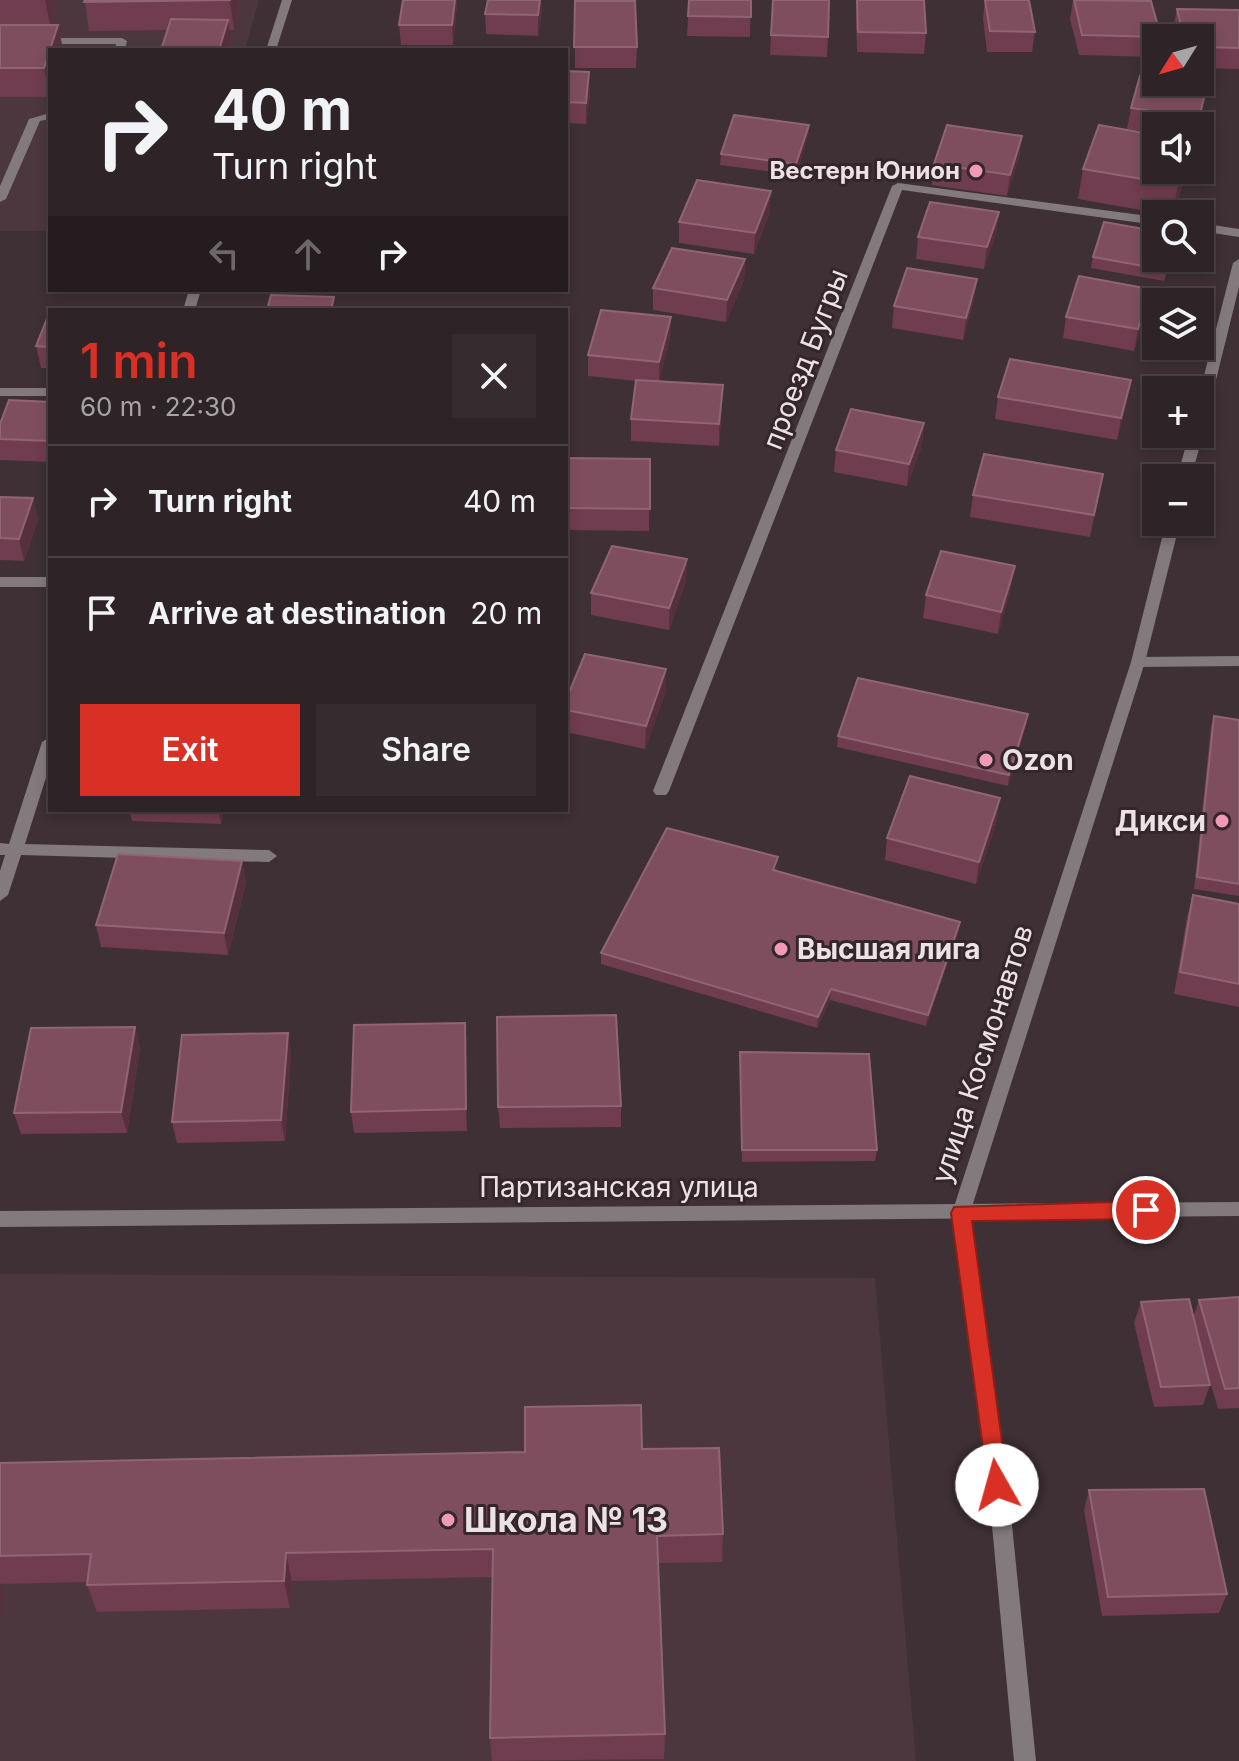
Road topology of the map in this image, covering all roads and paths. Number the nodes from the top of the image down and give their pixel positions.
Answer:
1 (287, 0) edge
2 (0, 41) edge
3 (120, 48) edge
4 (272, 48) edge
5 (48, 116) edge
6 (0, 199) edge
7 (1142, 219) edge
8 (1214, 229) edge
9 (1239, 233) edge
10 (1239, 263) edge
11 (1210, 376) edge
12 (0, 392) edge
13 (48, 392) edge
14 (1170, 536) edge
15 (0, 582) edge
16 (48, 582) edge
17 (1239, 661) edge
18 (1138, 662) junction
19 (48, 747) edge
20 (661, 791) dead end
21 (7, 849) edge
22 (269, 856) dead end
23 (0, 895) edge
24 (1239, 1209) edge
25 (961, 1213) junction
26 (0, 1219) edge
27 (1025, 1761) edge

1 - 4 street
2 - 3 street
5 - 6 street
7 - 20 street, проезд Бугры
8 - 9 street
10 - 11 street
12 - 13 street
14 - 18 street, улица Космонавтов
15 - 16 street
17 - 18 street
18 - 25 street, улица Космонавтов
19 - 21 street
21 - 22 street
21 - 23 street
24 - 25 street, Партизанская улица
25 - 26 street, Партизанская улица
25 - 27 street, улица Космонавтов

